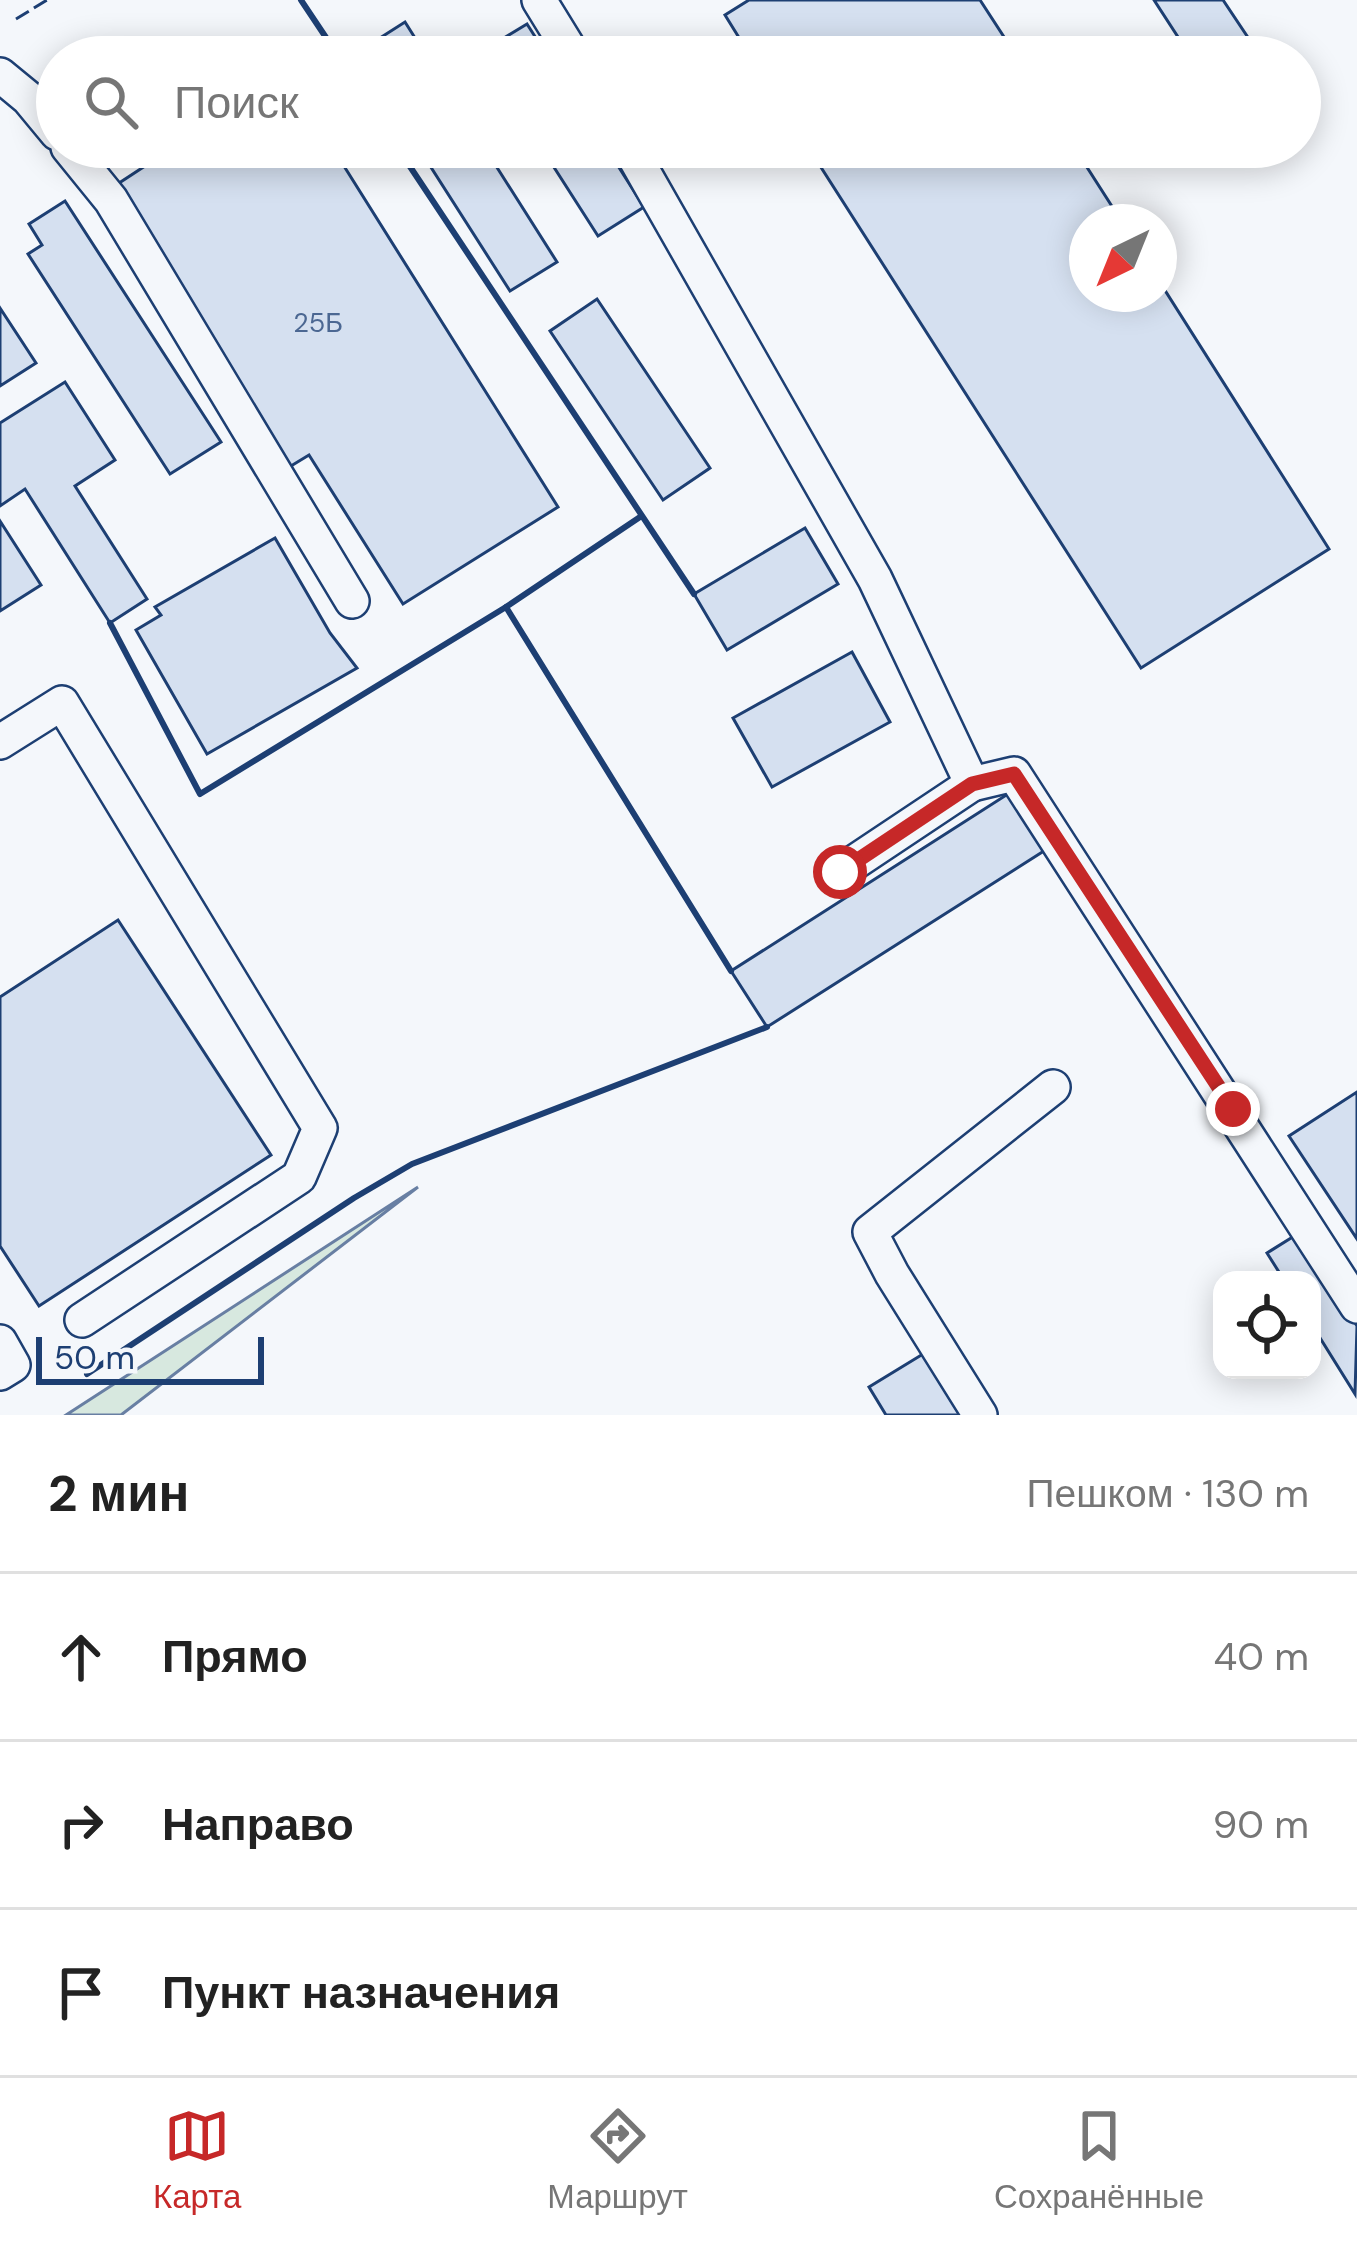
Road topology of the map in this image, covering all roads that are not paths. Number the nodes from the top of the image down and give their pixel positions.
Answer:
1 (539, 0) edge
2 (561, 36) edge
3 (0, 75) edge
4 (36, 108) edge
5 (85, 168) edge
6 (641, 168) edge
7 (352, 601) dead end
8 (0, 742) edge
9 (972, 784) junction
10 (840, 872) dead end
11 (1053, 1087) dead end
12 (1357, 1306) edge
13 (82, 1320) dead end
14 (0, 1342) edge
15 (0, 1372) edge
16 (980, 1415) edge

1 - 2 lane
3 - 4 lane
5 - 7 lane
6 - 9 lane
8 - 13 lane
9 - 10 lane
9 - 12 lane
11 - 16 lane
14 - 15 lane

